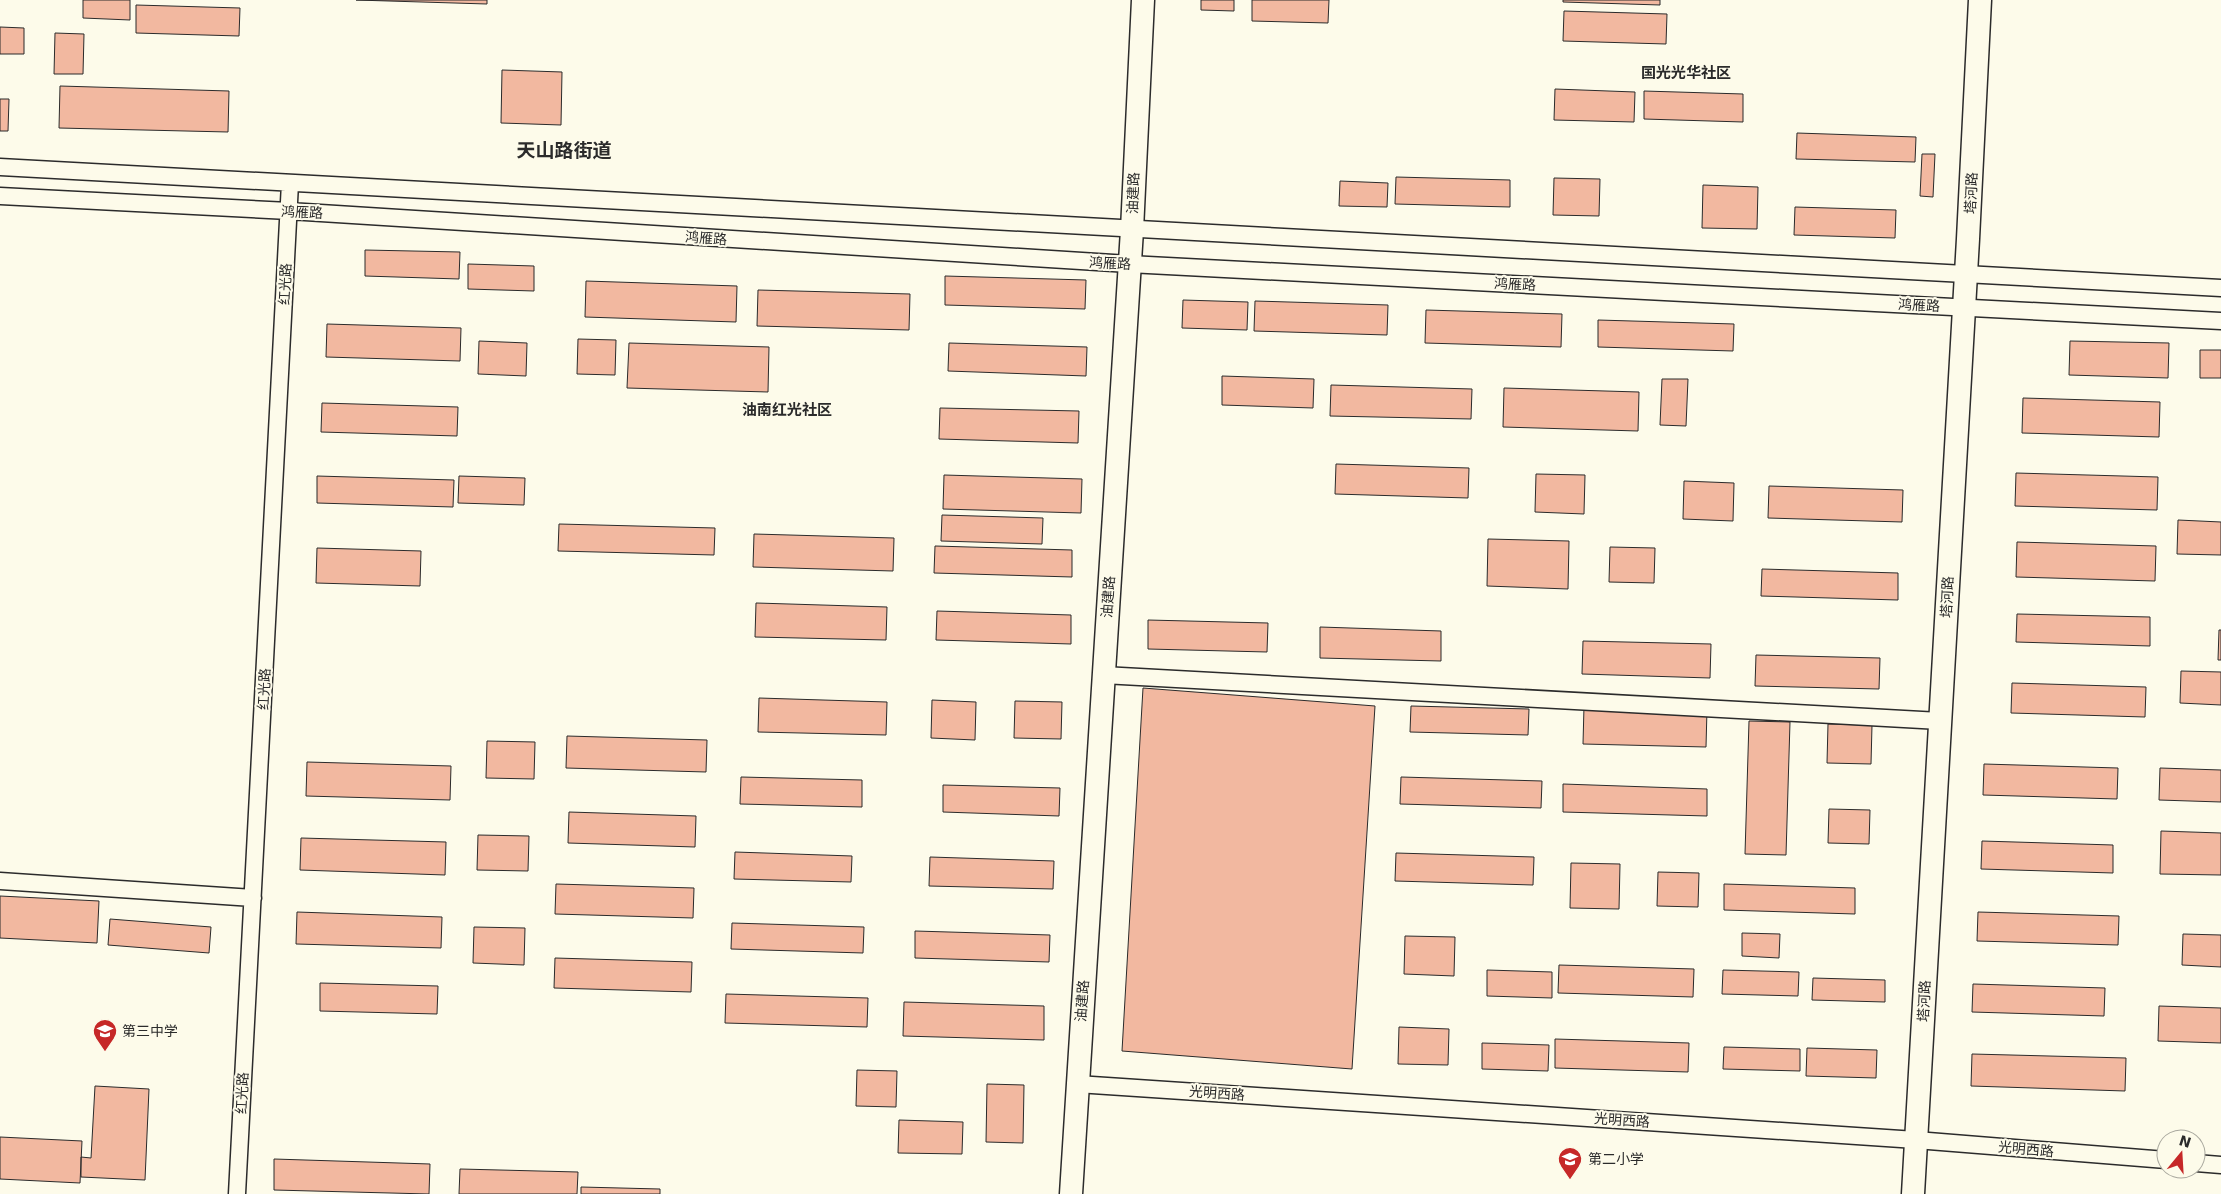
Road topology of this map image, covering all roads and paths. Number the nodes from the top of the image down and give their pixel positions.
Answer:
1 (1143, 0) edge
2 (1980, 0) edge
3 (0, 167) edge
4 (290, 183) junction
5 (0, 196) edge
6 (288, 211) junction
7 (1132, 230) junction
8 (1129, 264) junction
9 (1966, 275) junction
10 (2221, 288) edge
11 (1963, 307) junction
12 (2221, 321) edge
13 (1103, 675) junction
14 (1940, 721) junction
15 (0, 881) edge
16 (254, 898) junction
17 (1077, 1084) junction
18 (1916, 1140) junction
19 (2156, 1159) edge
20 (2206, 1164) edge
21 (2221, 1165) edge
22 (237, 1194) edge
23 (1071, 1194) edge
24 (1913, 1194) edge

1 - 7 street, 油建路
2 - 9 street, 塔河路
3 - 4 street, 鸿雁路
4 - 6 street, 红光路
4 - 7 street, 鸿雁路
5 - 6 street, 鸿雁路
6 - 8 street, 鸿雁路
6 - 16 street, 红光路
7 - 8 street, 油建路
7 - 9 street, 鸿雁路
8 - 11 street, 鸿雁路
8 - 13 street, 油建路
9 - 10 street, 鸿雁路
9 - 11 street, 塔河路
11 - 12 street, 鸿雁路
11 - 14 street, 塔河路
13 - 14 street
13 - 17 street, 油建路
14 - 18 street, 塔河路
15 - 16 street
16 - 22 street, 红光路
17 - 18 street, 光明西路
17 - 23 street, 油建路
18 - 19 street, 光明西路
18 - 24 street, 塔河路
20 - 21 street

